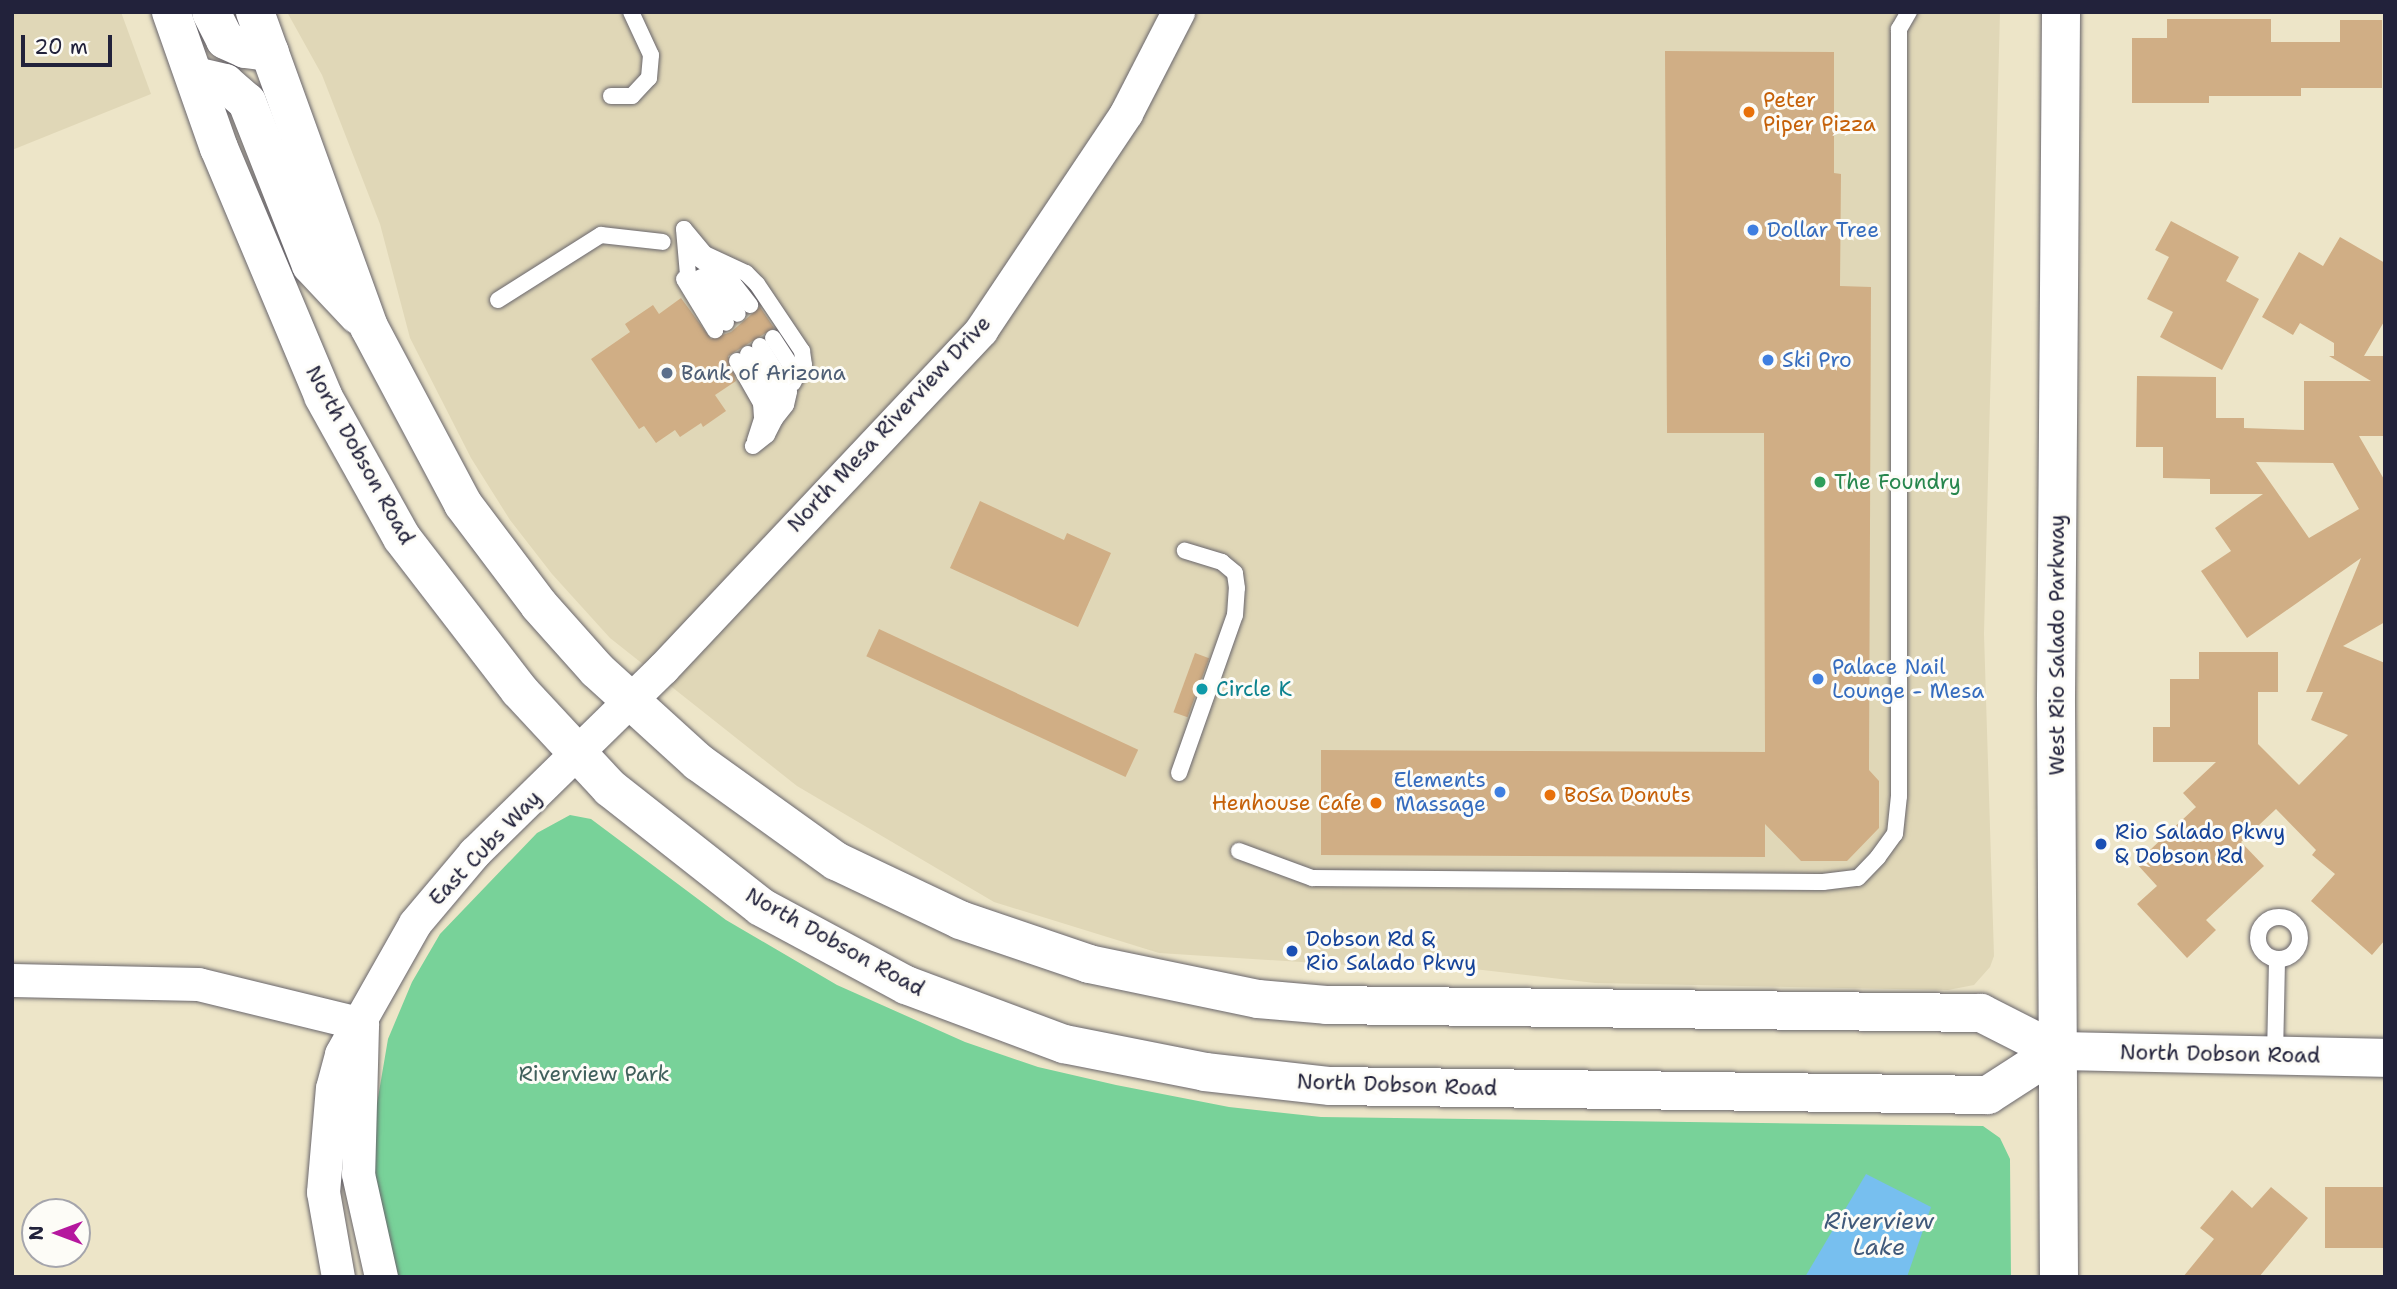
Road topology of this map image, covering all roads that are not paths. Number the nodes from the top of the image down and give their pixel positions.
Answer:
1 (171, 12) edge
2 (211, 12) edge
3 (255, 12) edge
4 (631, 12) edge
5 (1178, 12) edge
6 (1909, 12) edge
7 (2061, 12) edge
8 (270, 52) junction
9 (195, 76) junction
10 (611, 96) dead end
11 (684, 229) junction
12 (663, 242) dead end
13 (498, 300) dead end
14 (369, 327) junction
15 (754, 350) junction
16 (797, 375) junction
17 (789, 392) junction
18 (775, 419) junction
19 (1185, 551) dead end
20 (629, 701) junction
21 (578, 753) junction
22 (1179, 773) dead end
23 (1239, 851) dead end
24 (2277, 959) dead end
25 (12, 980) edge
26 (362, 1024) junction
27 (2056, 1051) junction
28 (2275, 1056) junction
29 (2385, 1058) edge
30 (338, 1277) edge
31 (381, 1277) edge
32 (2059, 1277) edge

1 - 9 main road, North Dobson Road
2 - 8 main road
3 - 8 main road, North Dobson Road
4 - 10 lane
5 - 20 street, North Mesa Riverview Drive
6 - 23 lane
7 - 27 main road, West Rio Salado Parkway
8 - 14 main road, North Dobson Road
9 - 14 main road
9 - 21 main road, North Dobson Road
11 - 11 lane
11 - 16 lane
12 - 13 lane
14 - 20 main road, North Dobson Road
15 - 16 lane
15 - 17 lane
15 - 18 lane
15 - 18 lane
16 - 17 lane
17 - 18 lane
19 - 22 lane
20 - 21 street, North Mesa Riverview Drive
20 - 27 main road, North Dobson Road
21 - 26 street, East Cubs Way
21 - 27 main road, North Dobson Road
24 - 28 lane
25 - 26 street
26 - 30 street, East Cubs Way
26 - 31 street, East Cubs Way
27 - 28 main road, North Dobson Road
27 - 32 main road, West Rio Salado Parkway
28 - 29 main road, North Dobson Road

